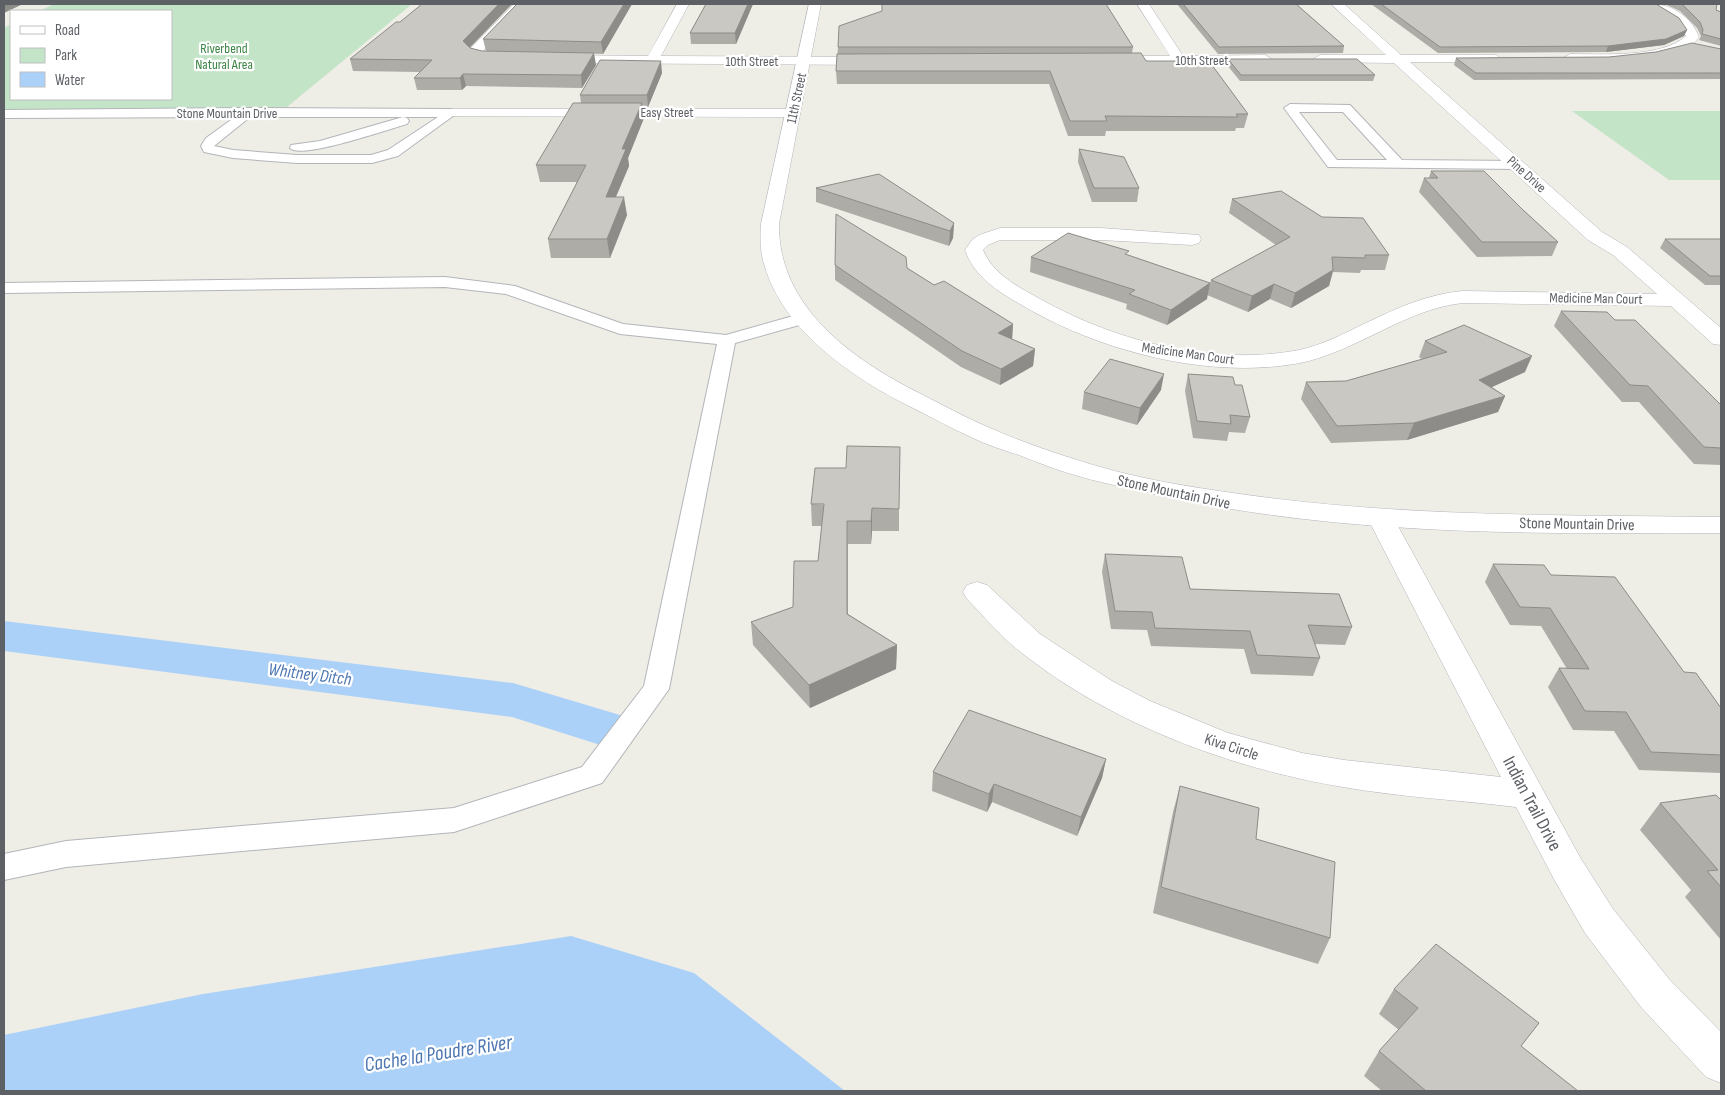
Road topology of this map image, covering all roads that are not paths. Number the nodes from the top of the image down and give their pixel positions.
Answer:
1 (520, 4) edge
2 (683, 4) edge
3 (815, 4) edge
4 (1143, 4) edge
5 (1337, 4) edge
6 (1654, 4) edge
7 (1687, 43) junction
8 (1704, 47) edge
9 (479, 56) junction
10 (516, 58) edge
11 (1398, 58) junction
12 (1507, 58) edge
13 (1557, 58) edge
14 (545, 59) edge
15 (1275, 59) edge
16 (1304, 59) edge
17 (463, 60) edge
18 (652, 60) junction
19 (1090, 60) edge
20 (1179, 60) junction
21 (803, 61) junction
22 (885, 61) edge
23 (249, 112) junction
24 (451, 113) junction
25 (792, 113) junction
26 (4, 114) edge
27 (321, 145) junction
28 (233, 154) junction
29 (339, 160) junction
30 (1398, 164) junction
31 (1517, 165) junction
32 (776, 192) joint
33 (1192, 239) dead end
34 (4, 288) edge
35 (1676, 300) junction
36 (804, 318) junction
37 (1721, 339) edge
38 (727, 340) junction
39 (1381, 519) junction
40 (1721, 525) edge
41 (977, 592) dead end
42 (1528, 794) junction
43 (4, 867) edge
44 (1721, 1062) edge

1 - 9 street
2 - 18 street
3 - 21 street, 11th Street
4 - 20 street
5 - 11 street, Pine Drive
6 - 7 street
7 - 8 street
7 - 13 street
9 - 10 street
9 - 17 street
11 - 12 street
11 - 16 street
11 - 31 street, Pine Drive
14 - 18 street, 10th Street
15 - 20 street, 10th Street
18 - 21 street, 10th Street
19 - 20 street, 10th Street
21 - 22 street, 10th Street
21 - 25 street, 11th Street
23 - 24 lane, Stone Mountain Drive
23 - 26 lane, Stone Mountain Drive
23 - 28 lane
24 - 25 street, Easy Street
24 - 27 lane
24 - 29 lane
25 - 32 street, 11th Street
27 - 28 lane
27 - 29 lane
28 - 29 lane
30 - 30 lane
30 - 31 lane
31 - 35 street, Pine Drive
32 - 36 street, Stone Mountain Drive
33 - 35 street, Medicine Man Court
34 - 38 lane
35 - 37 street, Pine Drive
36 - 38 lane
36 - 39 street, Stone Mountain Drive
38 - 43 lane
39 - 40 street, Stone Mountain Drive
39 - 42 street, Indian Trail Drive
41 - 42 street, Kiva Circle
42 - 44 street, Indian Trail Drive

